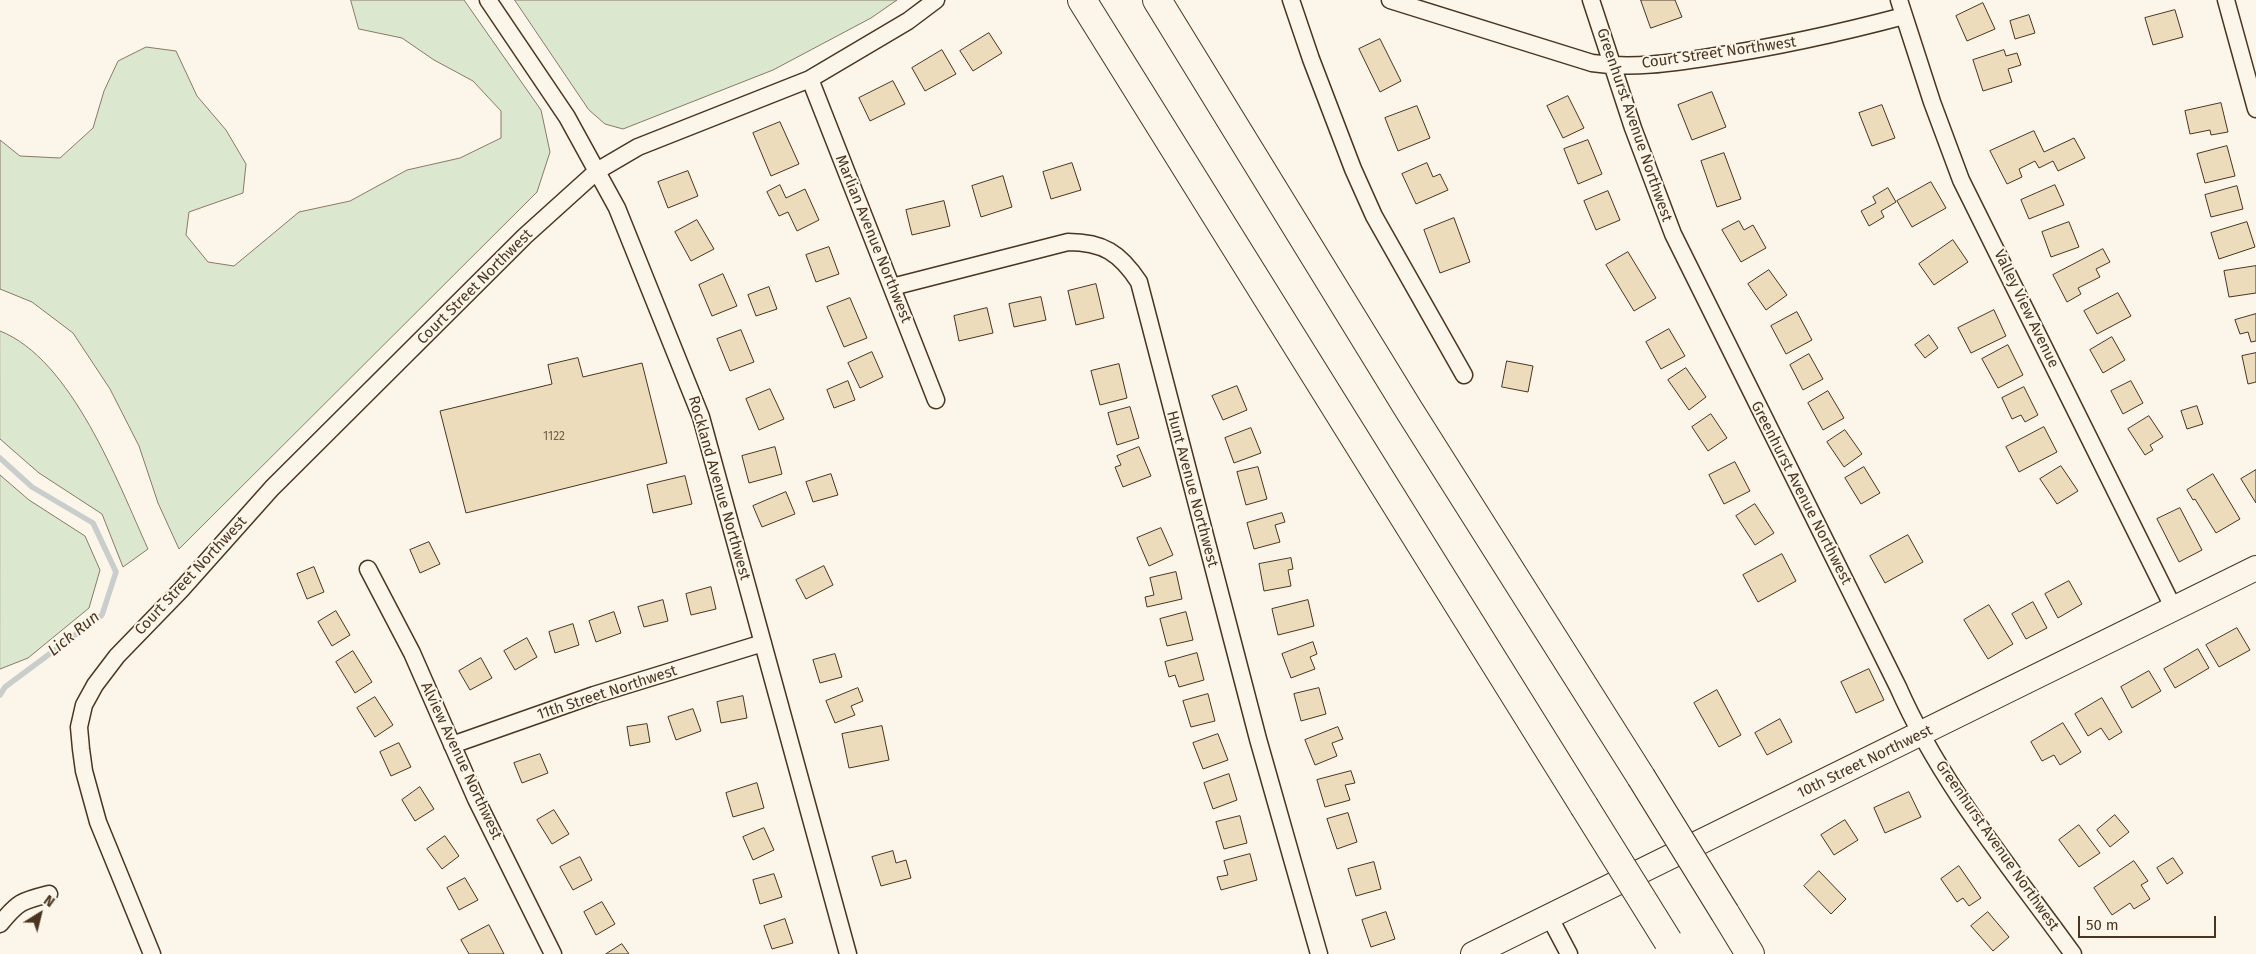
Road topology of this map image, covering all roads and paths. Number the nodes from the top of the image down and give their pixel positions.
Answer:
1 (488, 0) edge
2 (936, 0) edge
3 (1082, 0) edge
4 (1157, 0) edge
5 (1291, 0) edge
6 (1390, 0) edge
7 (1591, 0) edge
8 (1899, 0) edge
9 (2226, 0) edge
10 (1904, 16) junction
11 (1613, 66) junction
12 (810, 78) junction
13 (2256, 108) edge
14 (597, 171) junction
15 (892, 287) junction
16 (1464, 375) dead end
17 (936, 400) dead end
18 (2256, 568) edge
19 (368, 569) dead end
20 (2174, 609) junction
21 (763, 643) junction
22 (1921, 734) junction
23 (452, 745) junction
24 (49, 894) dead end
25 (1550, 918) junction
26 (0, 924) edge
27 (1672, 947) edge
28 (152, 954) edge
29 (553, 954) edge
30 (848, 954) edge
31 (1319, 954) edge
32 (1473, 954) edge
33 (1569, 954) edge
34 (1750, 954) edge
35 (2074, 954) edge

1 - 14 street, Rockland Avenue Northwest
2 - 12 street, Court Street Northwest
3 - 27 highway, bridge
4 - 34 highway, bridge
5 - 16 street
6 - 11 street, Court Street Northwest
7 - 11 street, Greenhurst Avenue Northwest
8 - 10 street, Valley View Avenue
9 - 13 street
10 - 11 street, Court Street Northwest
10 - 20 street, Valley View Avenue
11 - 22 street, Greenhurst Avenue Northwest
12 - 14 street, Court Street Northwest
12 - 15 street, Marlian Avenue Northwest
14 - 21 street, Rockland Avenue Northwest
14 - 28 street, Court Street Northwest
15 - 17 street, Marlian Avenue Northwest
15 - 31 street, Hunt Avenue Northwest
18 - 20 main road, 10th Street Northwest
19 - 23 street, Alview Avenue Northwest
20 - 22 main road, 10th Street Northwest
21 - 23 street, 11th Street Northwest
21 - 30 street, Rockland Avenue Northwest
22 - 25 main road, 10th Street Northwest
22 - 35 street, Greenhurst Avenue Northwest
23 - 29 street, Alview Avenue Northwest
24 - 26 street
25 - 32 main road, 10th Street Northwest
25 - 33 street

